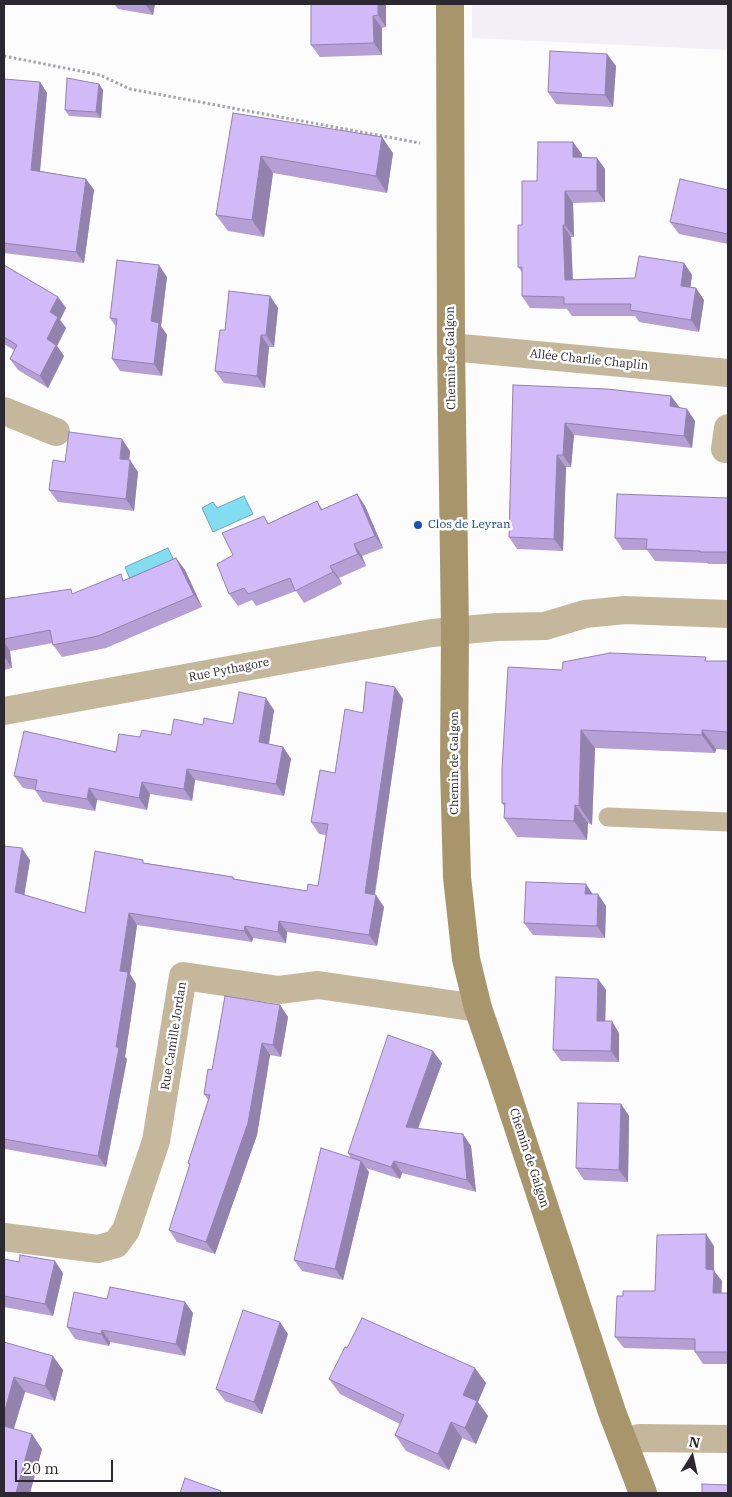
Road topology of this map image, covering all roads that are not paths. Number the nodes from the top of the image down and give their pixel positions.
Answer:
1 (450, 4) edge
2 (451, 347) junction
3 (728, 373) edge
4 (4, 411) edge
5 (56, 432) dead end
6 (728, 614) edge
7 (455, 631) junction
8 (4, 711) edge
9 (608, 817) dead end
10 (728, 822) edge
11 (478, 1008) junction
12 (5, 1237) edge
13 (728, 1440) edge
14 (625, 1443) junction
15 (643, 1493) edge

1 - 2 main road, Chemin de Galgon
2 - 3 street, Allée Charlie Chaplin
2 - 7 main road, Chemin de Galgon
4 - 5 street
6 - 7 street, Rue Pythagore
7 - 8 street, Rue Pythagore
7 - 11 main road, Chemin de Galgon
9 - 10 lane
11 - 12 street, Rue Camille Jordan
11 - 14 main road, Chemin de Galgon
13 - 14 street
14 - 15 main road, Chemin de Galgon

